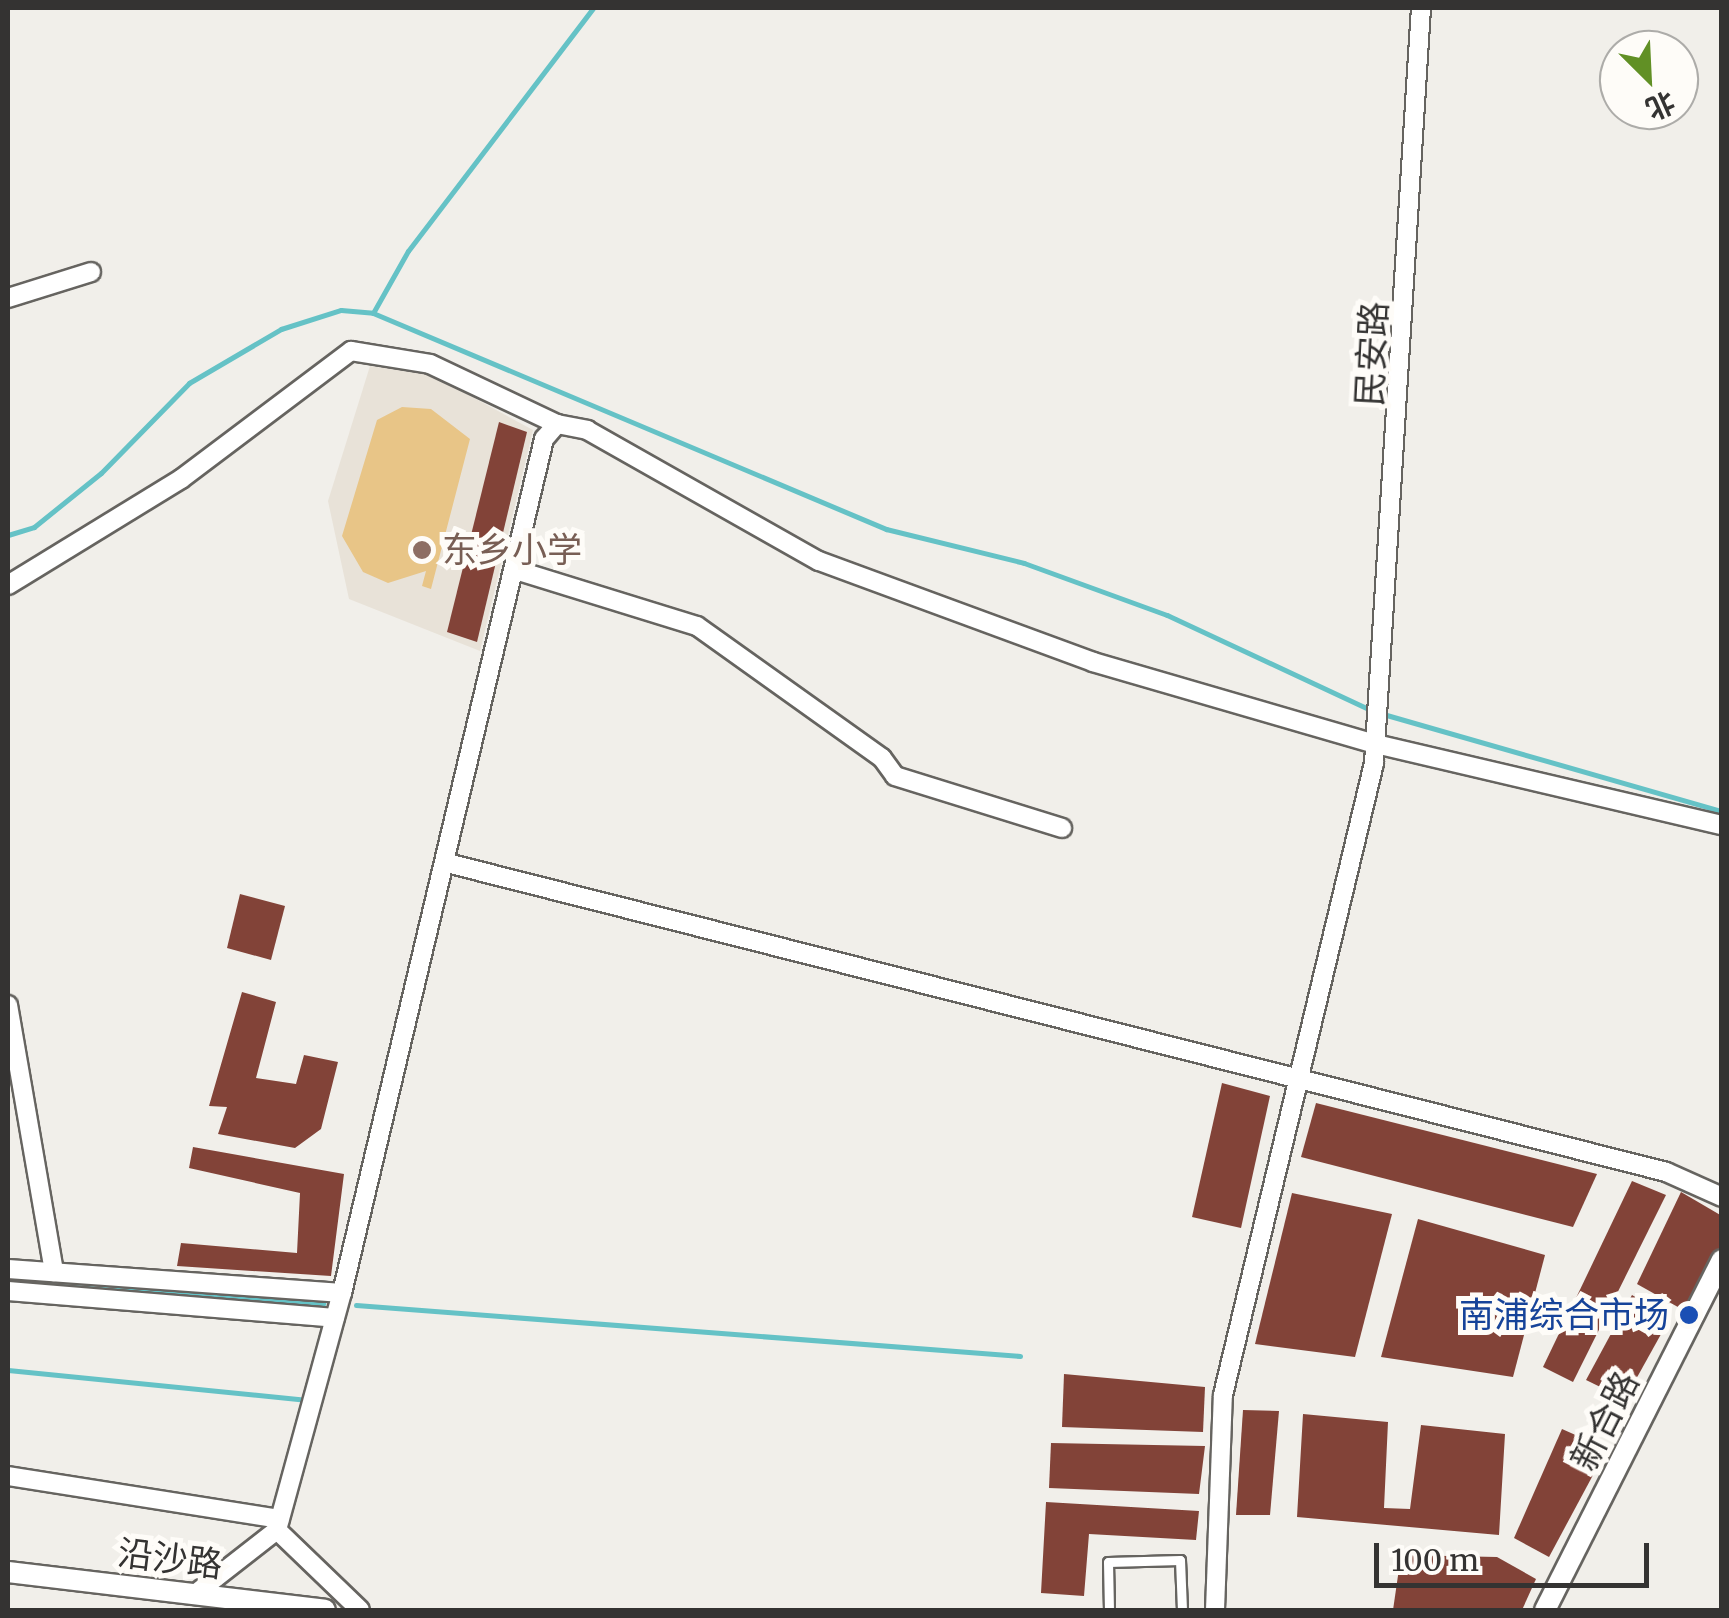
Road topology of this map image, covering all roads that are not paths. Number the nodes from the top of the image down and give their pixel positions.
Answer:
1 (1421, 8) edge
2 (91, 272) dead end
3 (8, 298) edge
4 (557, 424) junction
5 (519, 570) junction
6 (8, 585) edge
7 (1376, 744) junction
8 (1722, 824) edge
9 (1062, 828) dead end
10 (446, 862) junction
11 (8, 1006) edge
12 (1295, 1082) junction
13 (1722, 1198) edge
14 (1722, 1260) edge
15 (8, 1269) edge
16 (54, 1272) junction
17 (8, 1291) edge
18 (342, 1293) junction
19 (336, 1318) junction
20 (8, 1476) edge
21 (278, 1524) junction
22 (8, 1572) edge
23 (196, 1594) junction
24 (325, 1610) edge
25 (360, 1610) edge
26 (1109, 1610) edge
27 (1182, 1610) edge
28 (1215, 1610) edge
29 (1545, 1610) edge

1 - 7 street, 民安路
2 - 3 street
4 - 5 street
4 - 6 street
4 - 7 street
5 - 9 street
5 - 10 street
7 - 8 street
7 - 12 street, 民安路
10 - 12 street
10 - 18 street
11 - 16 street
12 - 13 street
12 - 28 street, 民安路
14 - 29 street, 新合路
15 - 16 street
16 - 18 street
17 - 19 street
18 - 19 street
19 - 21 street
20 - 21 street
21 - 23 street
21 - 25 street
22 - 23 street, 沿沙路
23 - 24 street, 沿沙路
26 - 27 lane

